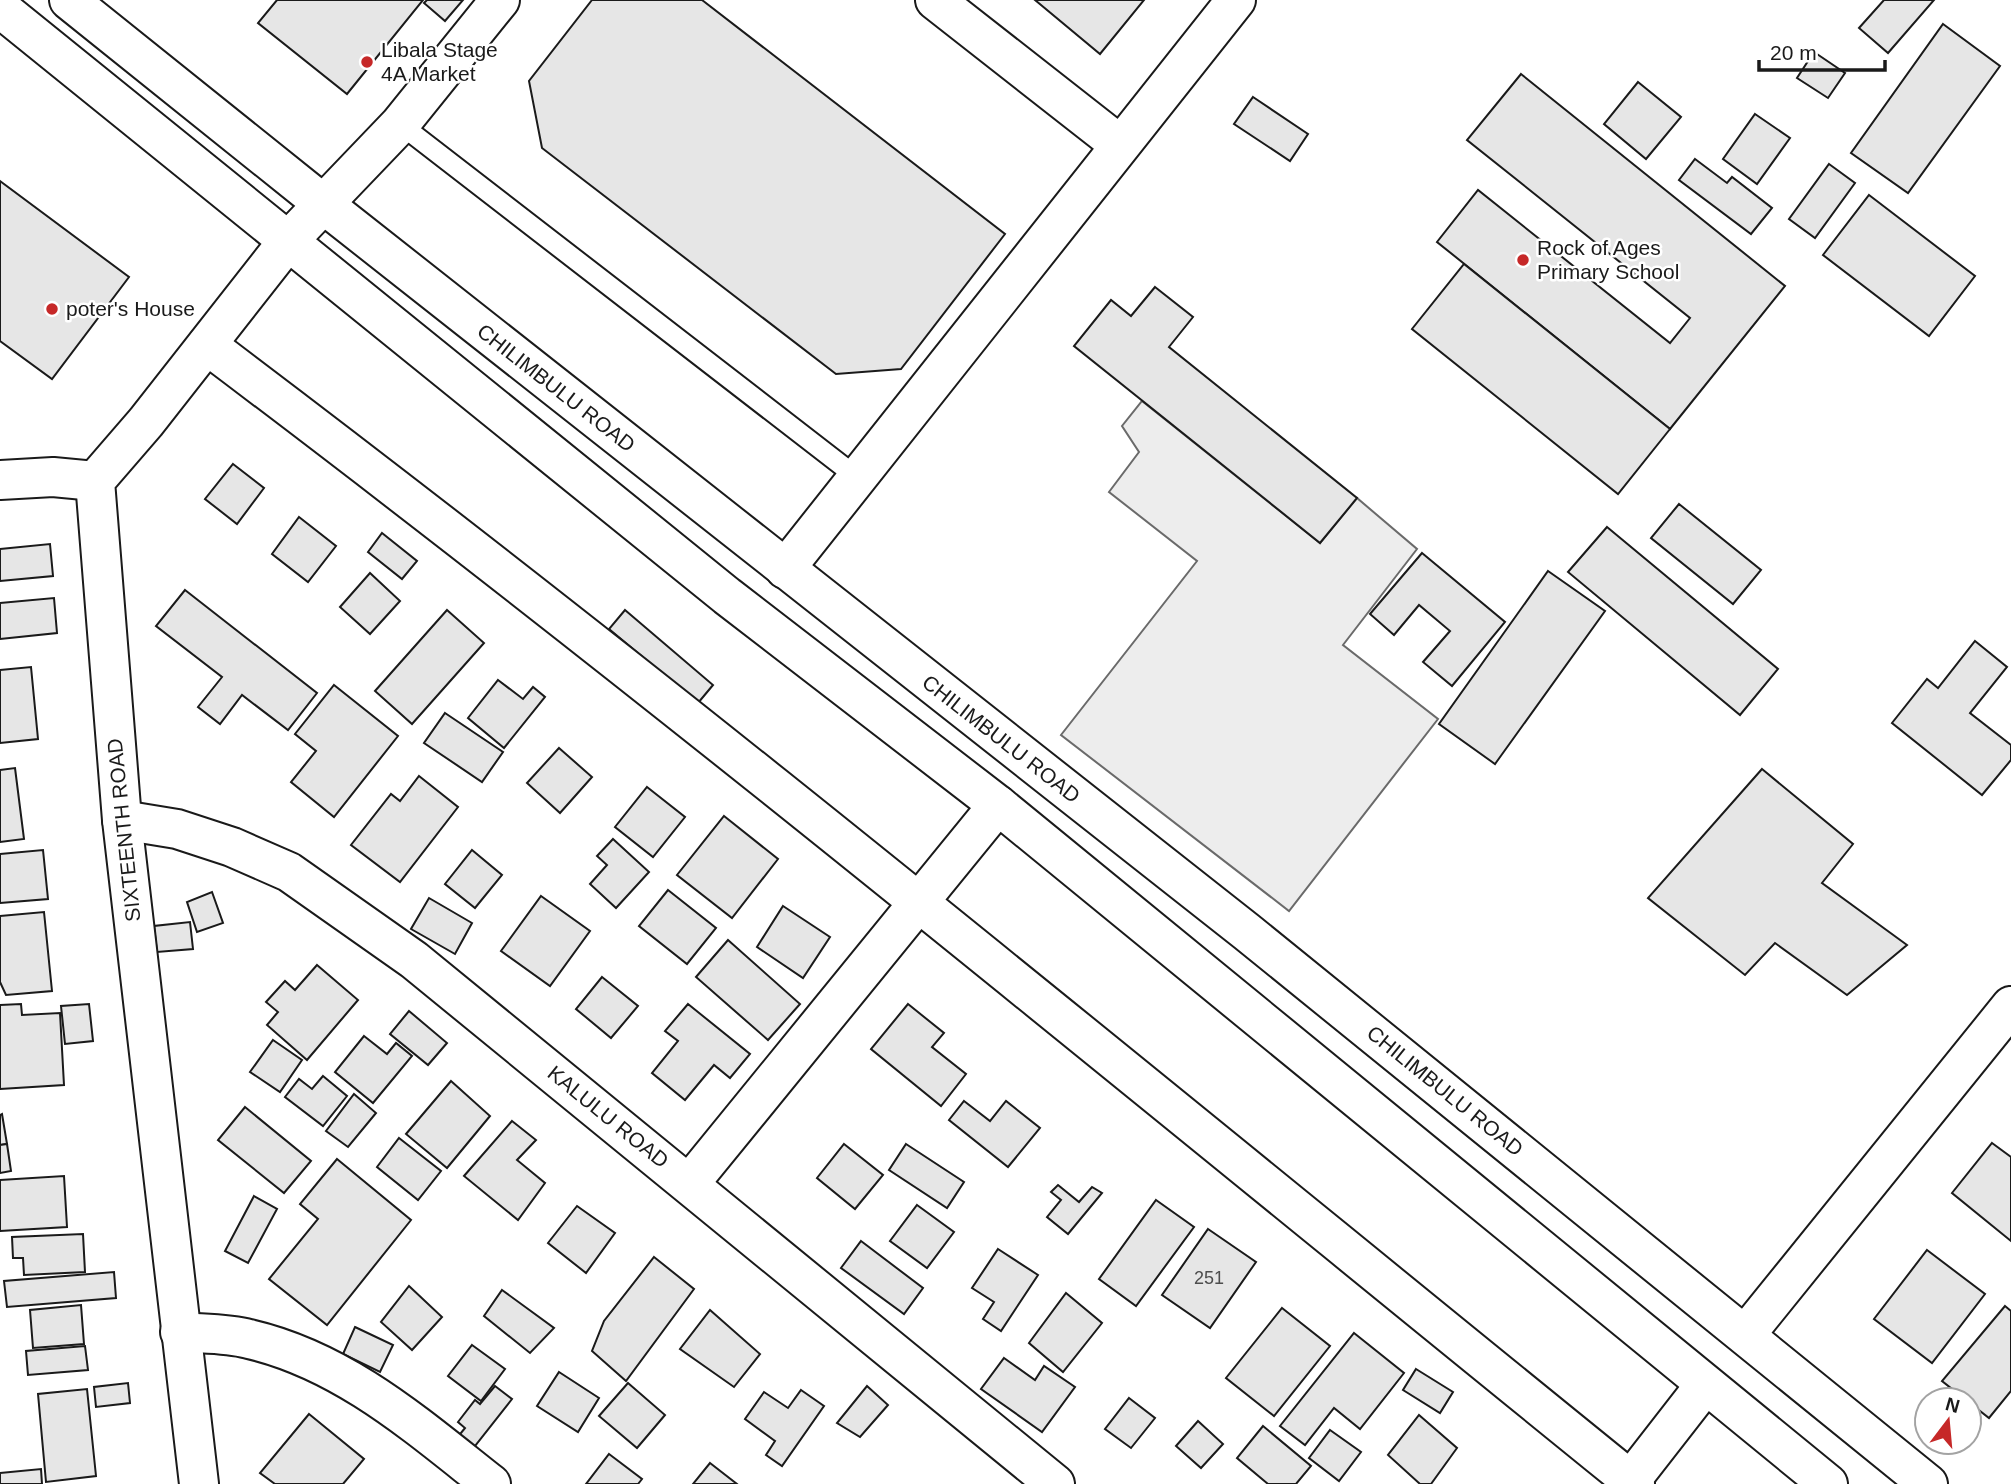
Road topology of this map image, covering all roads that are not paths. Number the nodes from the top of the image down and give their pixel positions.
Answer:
1 (69, 0) edge
2 (500, 0) edge
3 (935, 0) edge
4 (1236, 0) edge
5 (0, 8) edge
6 (400, 124) junction
7 (1120, 145) junction
8 (322, 203) junction
9 (288, 241) junction
10 (207, 345) junction
11 (858, 478) junction
12 (0, 481) edge
13 (95, 481) junction
14 (785, 569) junction
15 (998, 805) junction
16 (122, 820) junction
17 (917, 902) junction
18 (2006, 1021) edge
19 (690, 1183) junction
20 (180, 1332) junction
21 (1746, 1334) junction
22 (1705, 1385) junction
23 (1632, 1483) edge
24 (199, 1484) edge
25 (491, 1484) edge
26 (1055, 1484) edge
27 (1828, 1484) edge
28 (1928, 1484) edge

1 - 8 street, CHILIMBULU ROAD
2 - 6 street
3 - 7 street
4 - 7 street
5 - 9 street
6 - 8 street
6 - 11 lane
7 - 11 street
8 - 9 street
8 - 14 street, CHILIMBULU ROAD
9 - 10 street
9 - 15 street
10 - 13 street
10 - 17 street
11 - 14 street
12 - 13 street
13 - 16 street, SIXTEENTH ROAD
14 - 21 street, CHILIMBULU ROAD
15 - 17 street
15 - 22 street
16 - 19 street, KALULU ROAD
16 - 20 street, SIXTEENTH ROAD
17 - 19 street
17 - 23 street
18 - 21 street
19 - 26 street, KALULU ROAD
20 - 24 street, SIXTEENTH ROAD
20 - 25 street
21 - 28 street, CHILIMBULU ROAD
22 - 23 street
22 - 27 street

